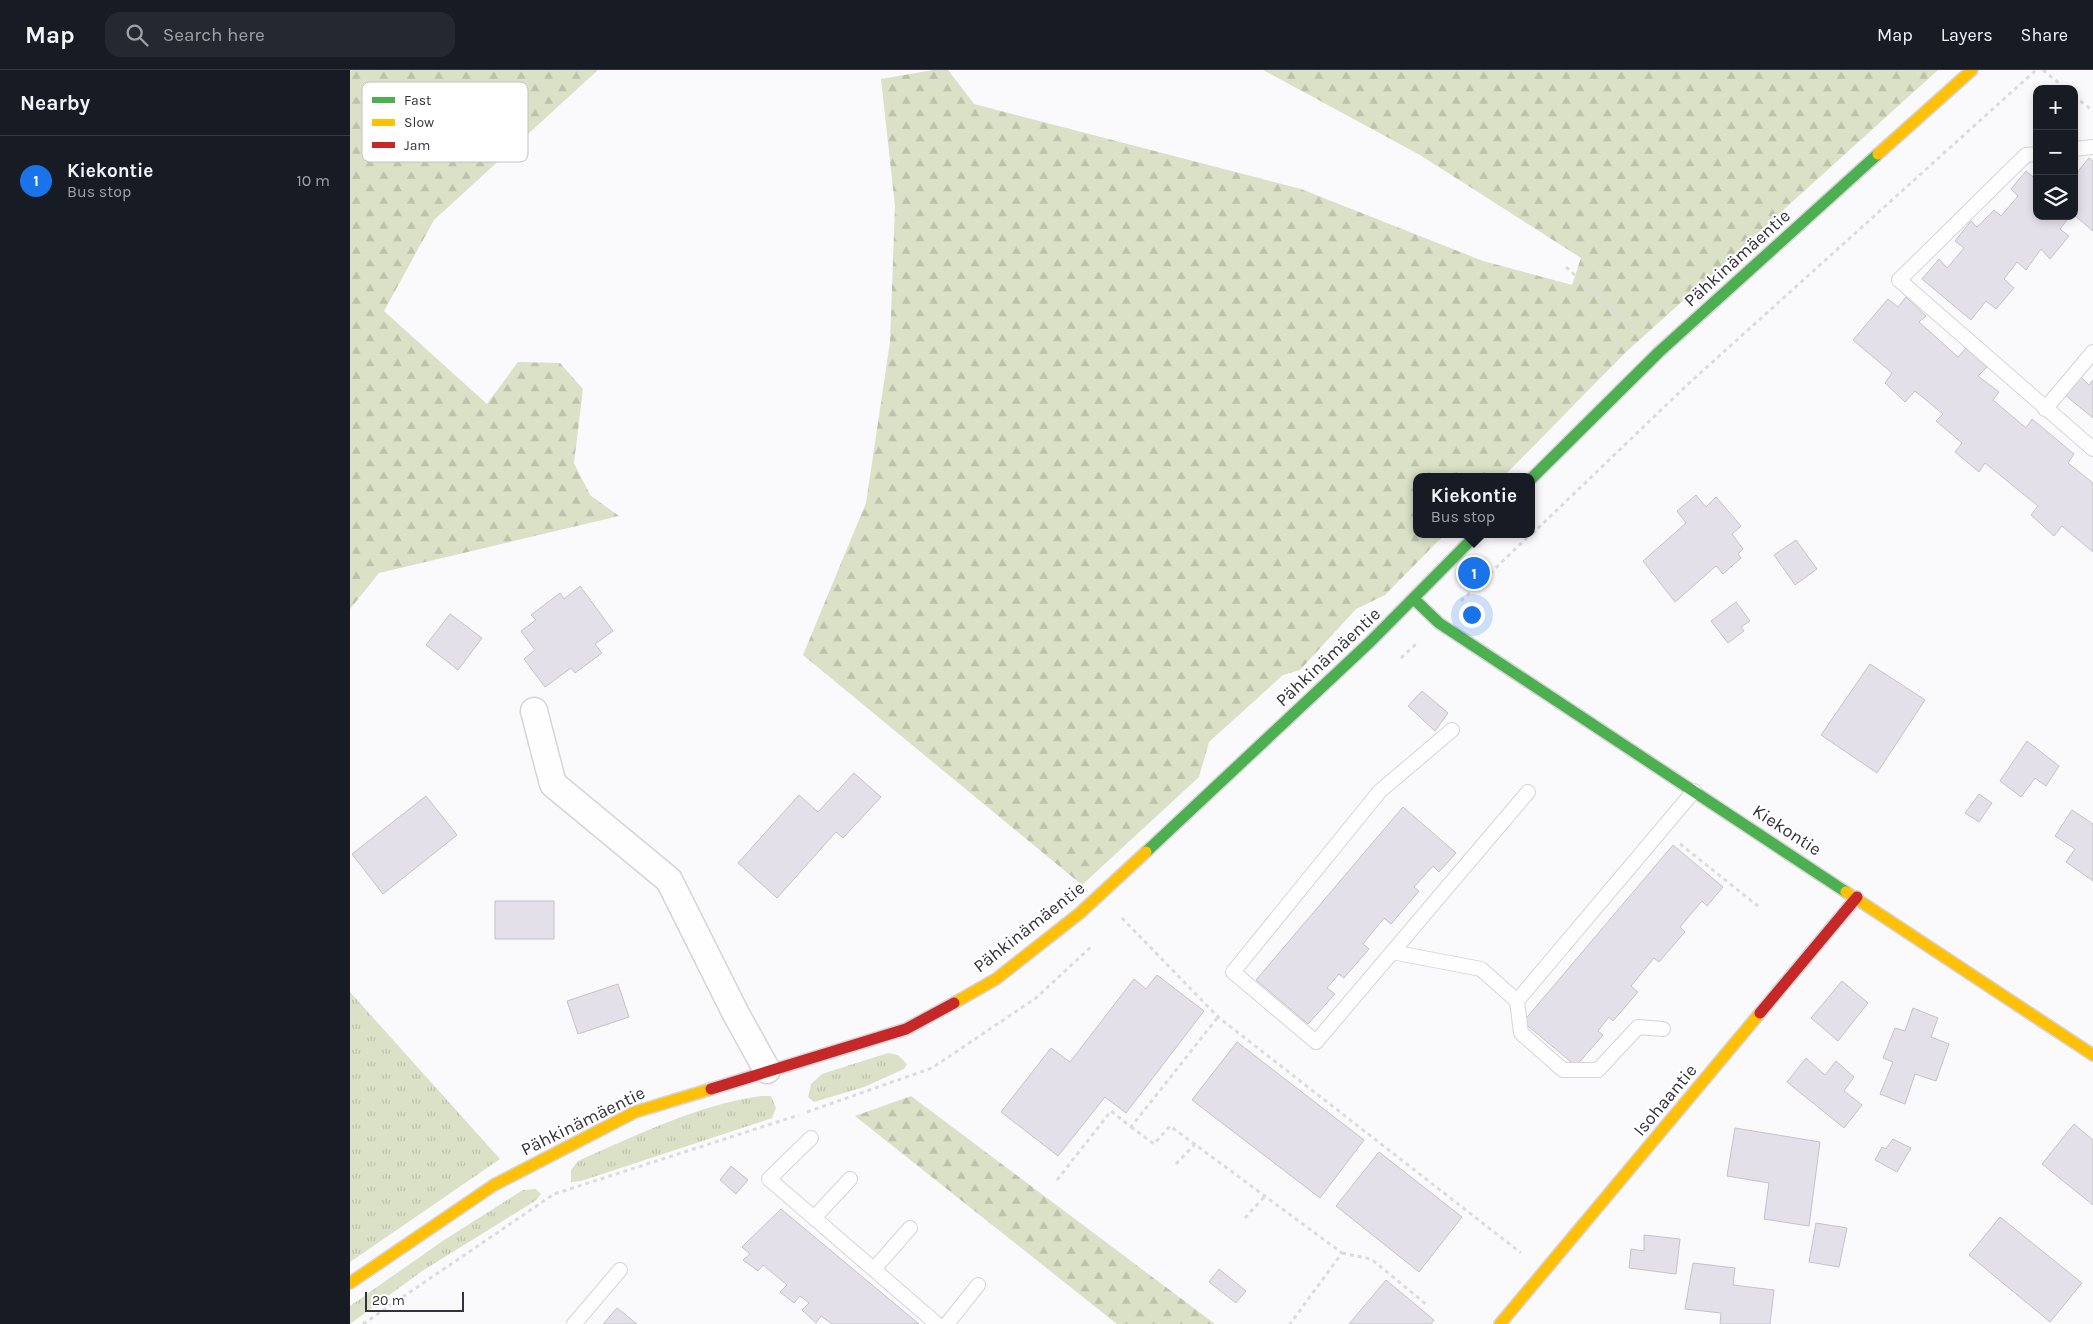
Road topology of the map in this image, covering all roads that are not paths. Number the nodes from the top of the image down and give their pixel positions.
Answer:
1 (1972, 70) edge
2 (2093, 147) edge
3 (2078, 149) edge
4 (2033, 155) edge
5 (2093, 352) edge
6 (2045, 408) junction
7 (2093, 449) edge
8 (1535, 475) edge
9 (1472, 538) edge
10 (1414, 598) junction
11 (534, 711) dead end
12 (1452, 730) dead end
13 (1694, 791) junction
14 (1528, 792) dead end
15 (1857, 897) junction
16 (1392, 952) junction
17 (1518, 1001) junction
18 (1663, 1029) dead end
19 (2093, 1056) edge
20 (767, 1070) junction
21 (811, 1138) dead end
22 (850, 1179) dead end
23 (814, 1218) junction
24 (910, 1228) dead end
25 (874, 1269) junction
26 (620, 1270) dead end
27 (350, 1283) edge
28 (978, 1285) dead end
29 (574, 1324) edge
30 (937, 1324) edge
31 (948, 1324) edge
32 (1500, 1324) edge

1 - 8 street, Pähkinämäentie
2 - 3 lane
4 - 6 lane
5 - 6 lane
6 - 7 lane
9 - 10 street, Pähkinämäentie
10 - 13 street, Kiekontie
10 - 20 street, Pähkinämäentie
11 - 20 street
12 - 16 lane
13 - 15 street, Kiekontie
13 - 17 lane
14 - 16 lane
15 - 19 street, Kiekontie
15 - 32 street, Isohaantie
16 - 17 lane
17 - 18 lane
20 - 27 street, Pähkinämäentie
21 - 23 lane
22 - 23 lane
23 - 25 lane
24 - 25 lane
25 - 30 lane
26 - 29 lane
28 - 31 lane

